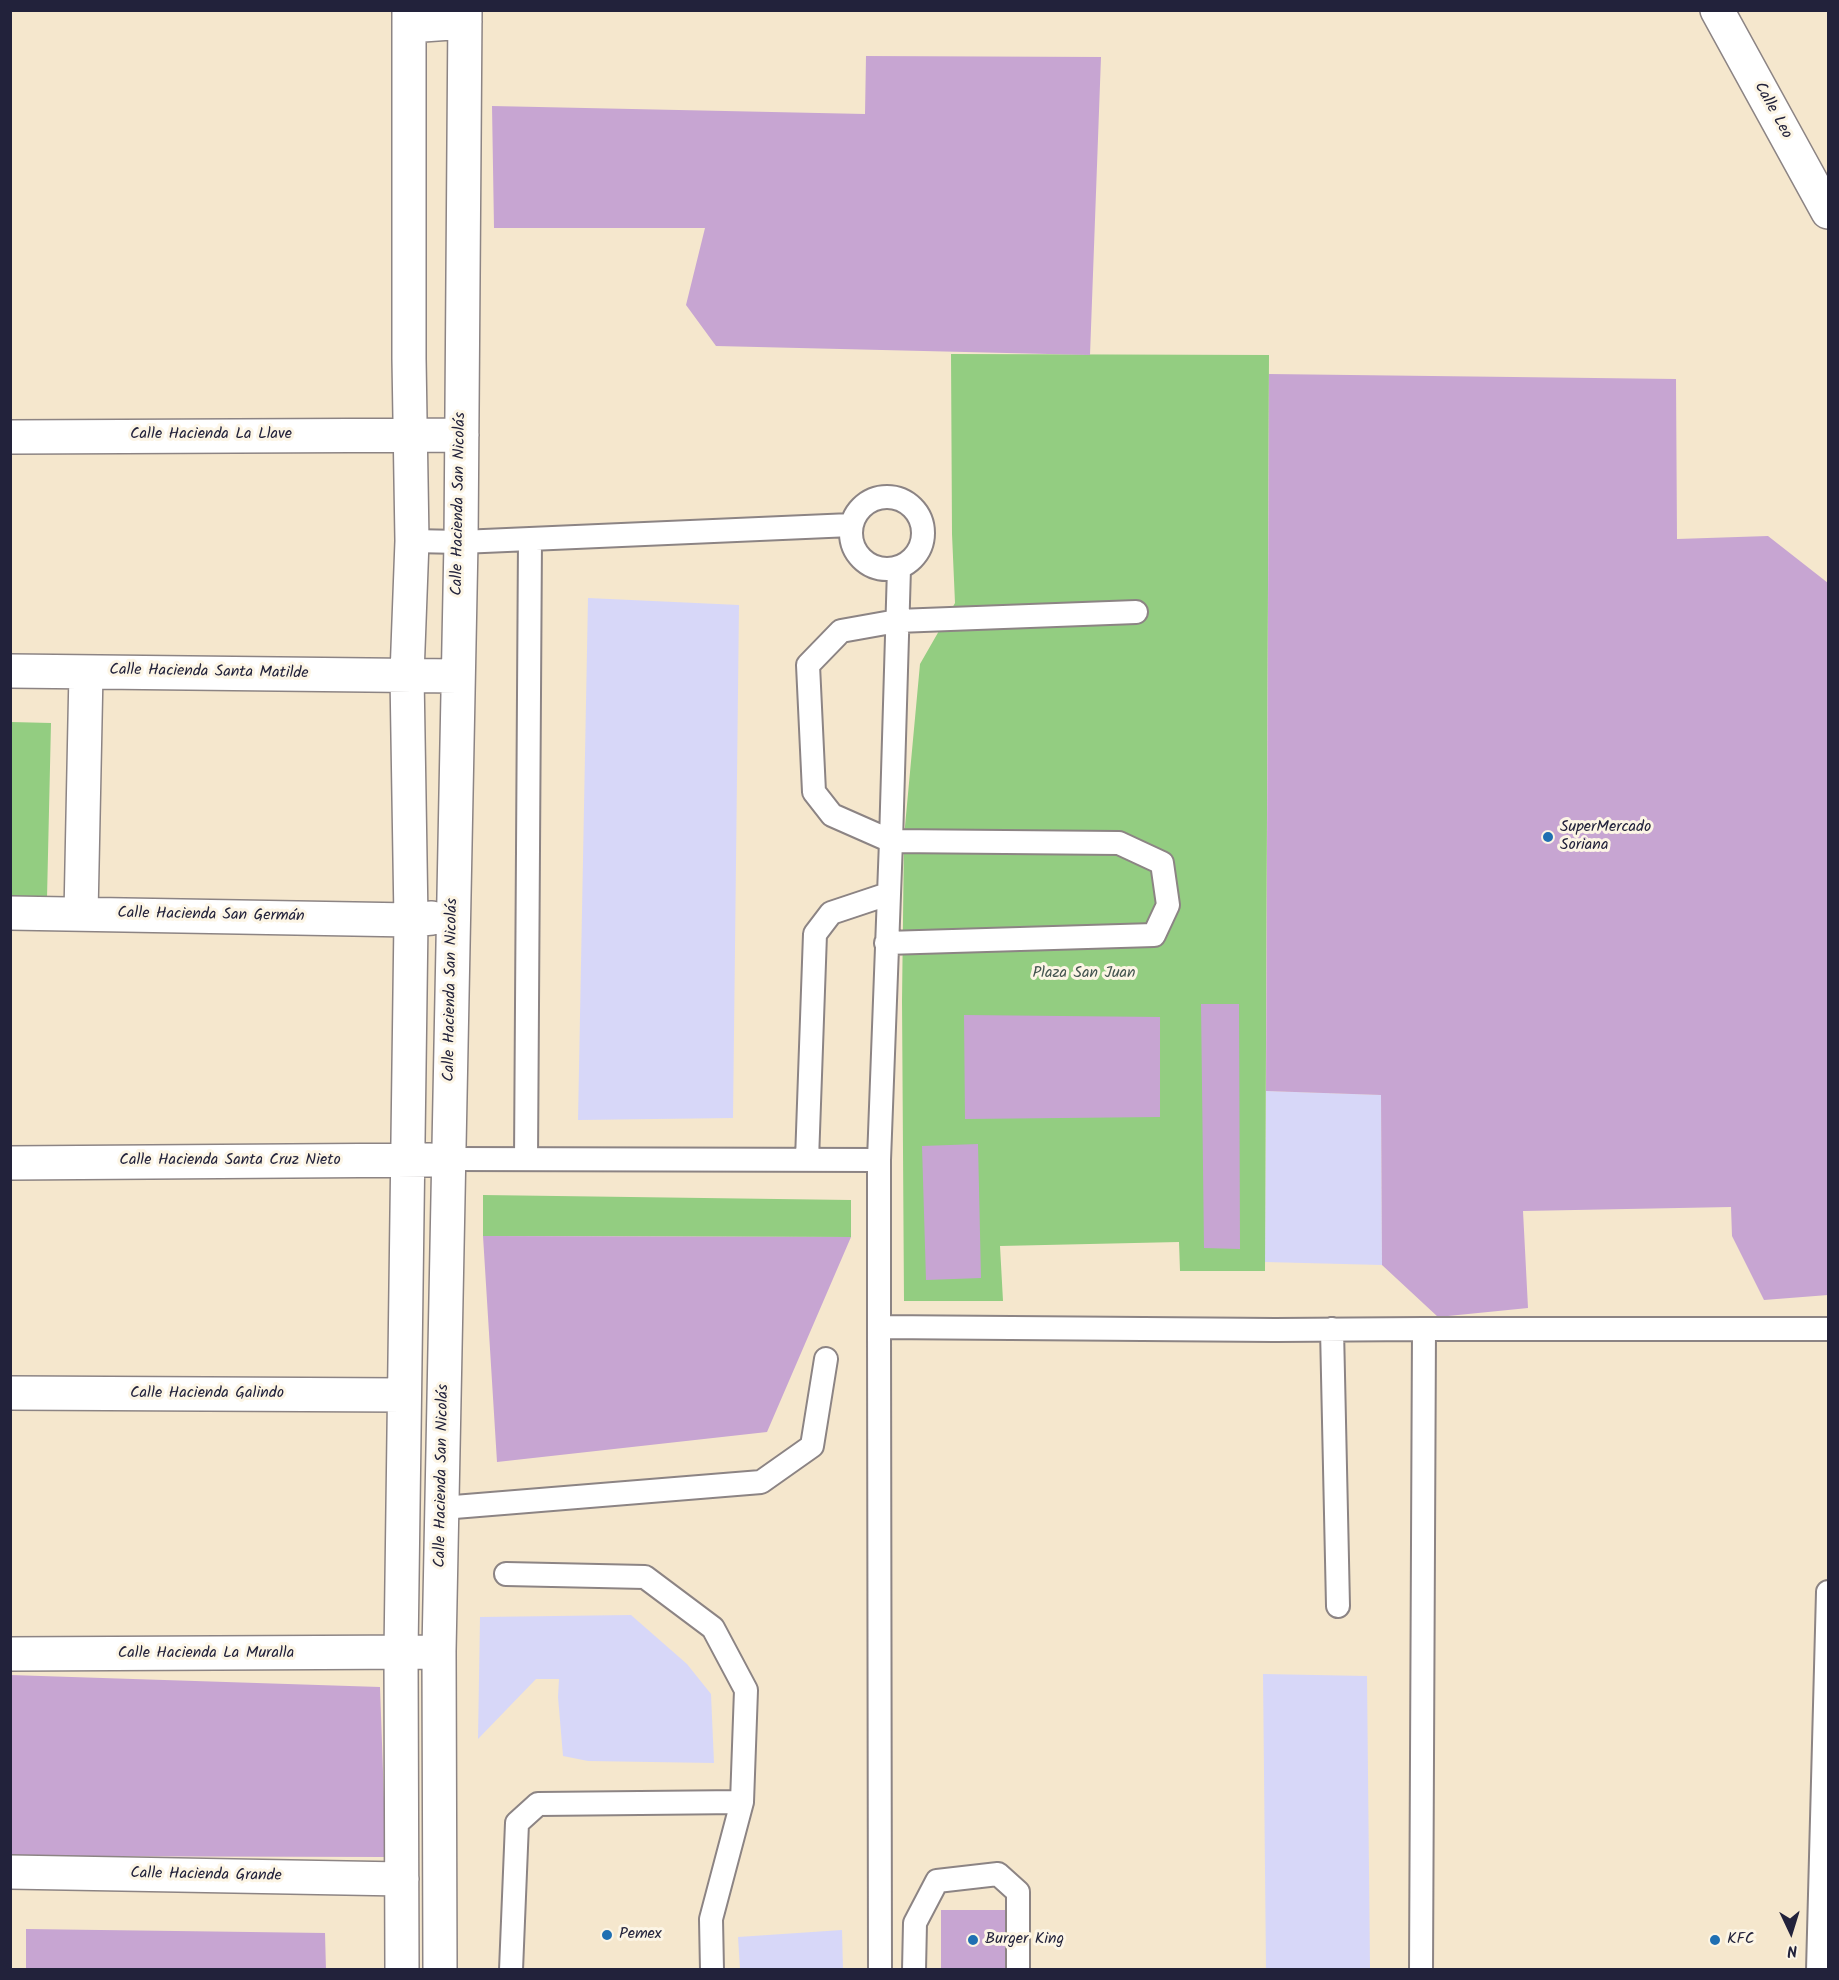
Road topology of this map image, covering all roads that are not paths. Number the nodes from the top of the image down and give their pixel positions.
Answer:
1 (1717, 10) edge
2 (465, 16) edge
3 (409, 18) edge
4 (1828, 212) edge
5 (412, 434) junction
6 (462, 435) junction
7 (10, 437) edge
8 (851, 525) junction
9 (530, 539) junction
10 (412, 541) junction
11 (461, 542) junction
12 (899, 568) junction
13 (1136, 612) dead end
14 (897, 621) junction
15 (10, 671) edge
16 (86, 672) junction
17 (407, 675) junction
18 (457, 676) junction
19 (891, 841) junction
20 (888, 894) junction
21 (10, 913) edge
22 (81, 914) junction
23 (453, 917) junction
24 (411, 920) junction
25 (886, 943) junction
26 (450, 1159) junction
27 (526, 1159) junction
28 (407, 1160) junction
29 (807, 1160) junction
30 (879, 1160) junction
31 (10, 1163) edge
32 (879, 1327) junction
33 (1332, 1329) junction
34 (1424, 1329) junction
35 (1828, 1329) edge
36 (826, 1359) dead end
37 (10, 1393) edge
38 (403, 1395) junction
39 (442, 1509) junction
40 (506, 1574) dead end
41 (1828, 1592) edge
42 (1338, 1606) dead end
43 (439, 1651) junction
44 (401, 1653) junction
45 (10, 1654) edge
46 (742, 1802) junction
47 (10, 1872) edge
48 (402, 1879) junction
49 (402, 1970) edge
50 (440, 1970) edge
51 (511, 1970) edge
52 (712, 1970) edge
53 (880, 1970) edge
54 (915, 1970) edge
55 (1018, 1970) edge
56 (1421, 1970) edge
57 (1818, 1970) edge

1 - 4 street, Calle Leo
2 - 3 street
2 - 6 street, Calle Hacienda San Nicolás
3 - 5 street
5 - 6 street, Calle Hacienda La Llave
5 - 7 street, Calle Hacienda La Llave
5 - 10 street
6 - 11 street, Calle Hacienda San Nicolás
8 - 9 lane
8 - 12 lane
8 - 12 lane
9 - 11 lane
9 - 27 lane
10 - 11 lane
10 - 17 street
11 - 18 street, Calle Hacienda San Nicolás
12 - 14 lane
13 - 14 lane
14 - 19 lane
14 - 19 lane
15 - 16 street, Calle Hacienda Santa Matilde
16 - 17 street, Calle Hacienda Santa Matilde
16 - 22 street
17 - 18 street, Calle Hacienda Santa Matilde
17 - 24 street
18 - 23 street, Calle Hacienda San Nicolás
19 - 20 lane
19 - 25 lane
20 - 25 lane
20 - 29 lane
21 - 22 street, Calle Hacienda San Germán
22 - 24 street, Calle Hacienda San Germán
23 - 24 street, Calle Hacienda San Germán
23 - 26 street, Calle Hacienda San Nicolás
24 - 28 street
25 - 30 lane
26 - 27 lane
26 - 28 street, Calle Hacienda Santa Cruz Nieto
26 - 39 street, Calle Hacienda San Nicolás
27 - 29 lane
28 - 31 street, Calle Hacienda Santa Cruz Nieto
28 - 38 street
29 - 30 lane
30 - 32 lane
32 - 33 lane
32 - 53 lane
33 - 34 lane
33 - 42 lane
34 - 35 lane
34 - 56 lane
36 - 39 lane
37 - 38 street, Calle Hacienda Galindo
38 - 44 street
39 - 43 street, Calle Hacienda San Nicolás
40 - 46 lane
41 - 57 lane
43 - 44 street, Calle Hacienda La Muralla
43 - 50 street, Calle Hacienda San Nicolás
44 - 45 street, Calle Hacienda La Muralla
44 - 48 street
46 - 51 lane
46 - 52 lane
47 - 48 street, Calle Hacienda Grande
48 - 49 street
54 - 55 lane

